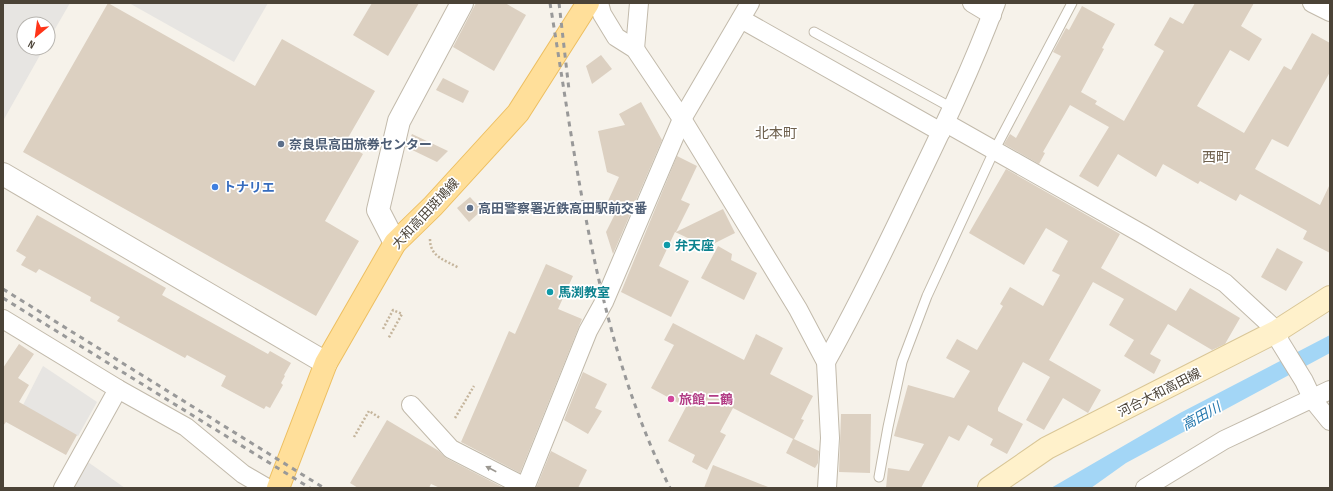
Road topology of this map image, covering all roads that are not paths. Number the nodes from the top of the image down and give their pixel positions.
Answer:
1 (462, 3) edge
2 (639, 3) edge
3 (750, 3) edge
4 (972, 3) edge
5 (1072, 3) edge
6 (1312, 3) edge
7 (596, 7) edge
8 (994, 9) edge
9 (1330, 12) edge
10 (741, 19) junction
11 (814, 32) dead end
12 (635, 49) junction
13 (682, 119) junction
14 (946, 121) junction
15 (994, 152) junction
16 (3, 174) edge
17 (395, 243) junction
18 (1330, 297) edge
19 (3, 319) edge
20 (1279, 337) junction
21 (826, 362) junction
22 (326, 363) junction
23 (118, 389) junction
24 (1330, 390) edge
25 (1313, 400) junction
26 (411, 405) dead end
27 (1330, 421) edge
28 (879, 477) dead end
29 (63, 488) edge
30 (267, 488) edge
31 (278, 488) edge
32 (525, 488) edge
33 (827, 488) edge
34 (989, 488) edge
35 (1145, 488) edge

1 - 17 street
2 - 12 street
3 - 10 street
4 - 8 street
5 - 15 lane
6 - 9 street
7 - 12 street
7 - 17 main road, 大和高田斑鳩線
8 - 14 street
10 - 13 street
10 - 14 street
11 - 14 lane
12 - 13 street
13 - 21 street
13 - 32 street
14 - 15 street
14 - 21 street
15 - 20 street
15 - 28 lane
16 - 22 street
17 - 22 main road, 大和高田斑鳩線
18 - 20 main road, 河合大和高田線
19 - 23 street
20 - 25 street
20 - 34 main road, 河合大和高田線
21 - 33 street
22 - 31 main road, 大和高田斑鳩線
23 - 29 street
23 - 30 street
24 - 25 street
25 - 27 street
25 - 35 street
32 -> 26 street

